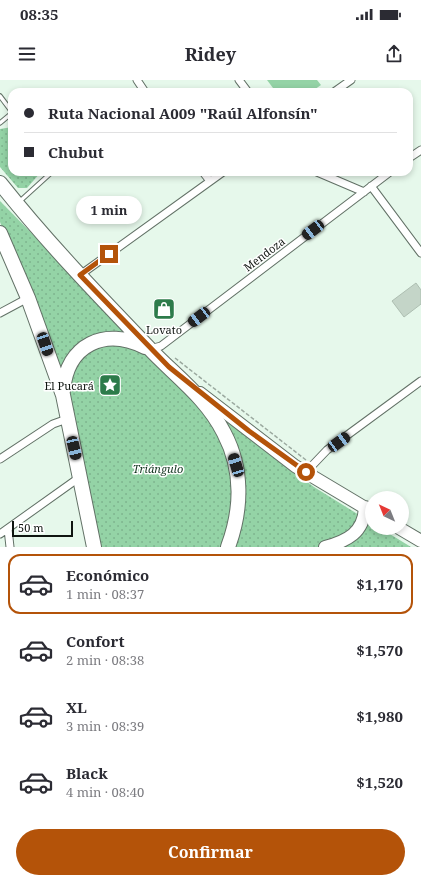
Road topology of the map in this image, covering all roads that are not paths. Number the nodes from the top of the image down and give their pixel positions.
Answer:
1 (351, 80) edge
2 (340, 88) edge
3 (0, 96) edge
4 (8, 107) edge
5 (8, 116) edge
6 (0, 123) edge
7 (48, 176) edge
8 (206, 176) edge
9 (217, 176) edge
10 (326, 176) edge
11 (385, 176) edge
12 (210, 181) junction
13 (0, 183) edge
14 (371, 186) junction
15 (364, 192) junction
16 (17, 204) junction
17 (0, 233) edge
18 (421, 253) edge
19 (80, 275) junction
20 (28, 298) junction
21 (0, 313) edge
22 (155, 348) junction
23 (421, 381) edge
24 (188, 384) junction
25 (63, 395) junction
26 (67, 419) junction
27 (0, 459) edge
28 (309, 468) junction
29 (80, 477) junction
30 (365, 507) edge
31 (365, 516) edge
32 (8, 529) junction
33 (0, 534) edge
34 (409, 534) edge
35 (421, 541) edge
36 (10, 547) edge
37 (94, 547) edge
38 (228, 547) edge
39 (325, 547) edge

1 - 2 street
3 - 4 lane
5 - 6 lane
7 - 16 lane
8 - 12 street
9 - 12 street
10 - 15 street
11 - 14 street, Mendoza
12 - 19 street
13 - 16 highway
14 - 15 street, Mendoza
14 - 18 street
15 - 22 street, Mendoza
16 - 19 highway
17 - 20 highway
19 - 22 highway
20 - 21 street
20 - 25 highway
22 - 24 highway
22 - 25 highway
23 - 28 street
24 - 28 main road
24 - 38 highway
25 - 26 highway
26 - 27 street
26 - 29 highway
28 - 30 main road
29 - 32 street
29 - 37 highway
31 - 39 main road
32 - 33 street
32 - 36 street
34 - 35 main road

